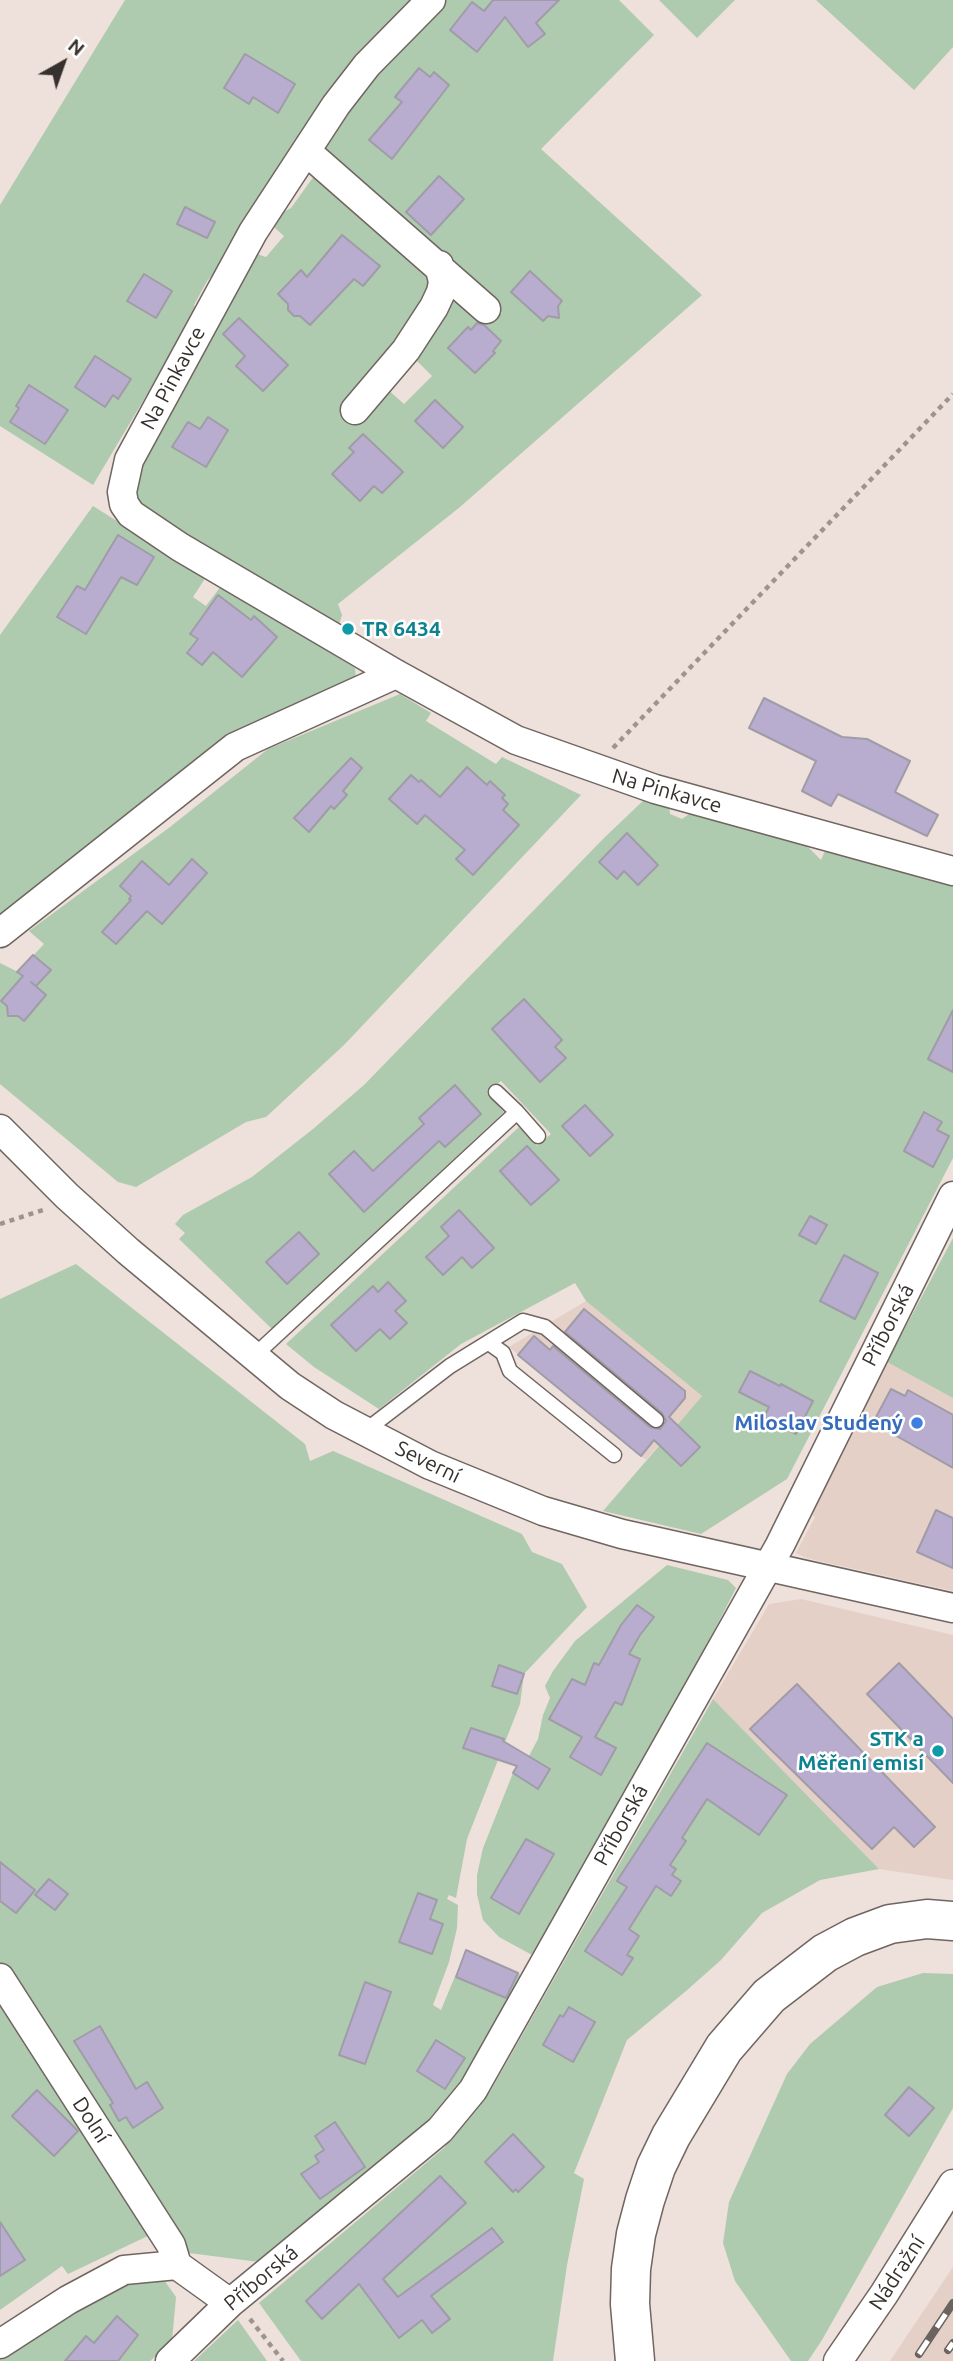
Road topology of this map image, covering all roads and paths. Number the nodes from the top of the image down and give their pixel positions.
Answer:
1 (430, 0) edge
2 (306, 151) junction
3 (439, 265) junction
4 (486, 309) dead end
5 (953, 394) edge
6 (355, 410) dead end
7 (396, 674) junction
8 (599, 771) junction
9 (953, 871) edge
10 (0, 933) edge
11 (496, 1092) dead end
12 (517, 1112) junction
13 (0, 1129) edge
14 (538, 1136) dead end
15 (953, 1196) edge
16 (61, 1201) junction
17 (0, 1224) edge
18 (489, 1343) junction
19 (254, 1356) junction
20 (656, 1420) dead end
21 (365, 1431) junction
22 (614, 1455) dead end
23 (766, 1566) junction
24 (953, 1608) edge
25 (953, 1921) edge
26 (0, 1978) edge
27 (953, 2184) edge
28 (177, 2265) junction
29 (230, 2303) junction
30 (631, 2304) junction
31 (0, 2344) edge
32 (170, 2361) edge
33 (283, 2361) edge
34 (611, 2361) edge
35 (635, 2361) edge
36 (664, 2361) edge
37 (838, 2361) edge

1 - 2 street, Na Pinkavce
2 - 3 street
2 - 7 street, Na Pinkavce
3 - 4 street
3 - 6 street
5 - 8 path
7 - 8 street, Na Pinkavce
7 - 10 street
8 - 9 street, Na Pinkavce
11 - 12 lane
12 - 14 lane
12 - 19 lane
13 - 16 street, Severní
15 - 23 street, Příborská
16 - 17 path
16 - 19 street, Severní
18 - 20 lane
18 - 21 lane
18 - 22 lane
19 - 21 street, Severní
21 - 23 street, Severní
23 - 24 street, Severní
23 - 29 street, Příborská
25 - 30 main road
26 - 28 street, Dolní
27 - 37 street, Nádražní
28 - 29 street
28 - 31 street
29 - 32 street, Příborská
29 - 33 path
30 - 34 main road
30 - 35 main road
30 - 36 main road

